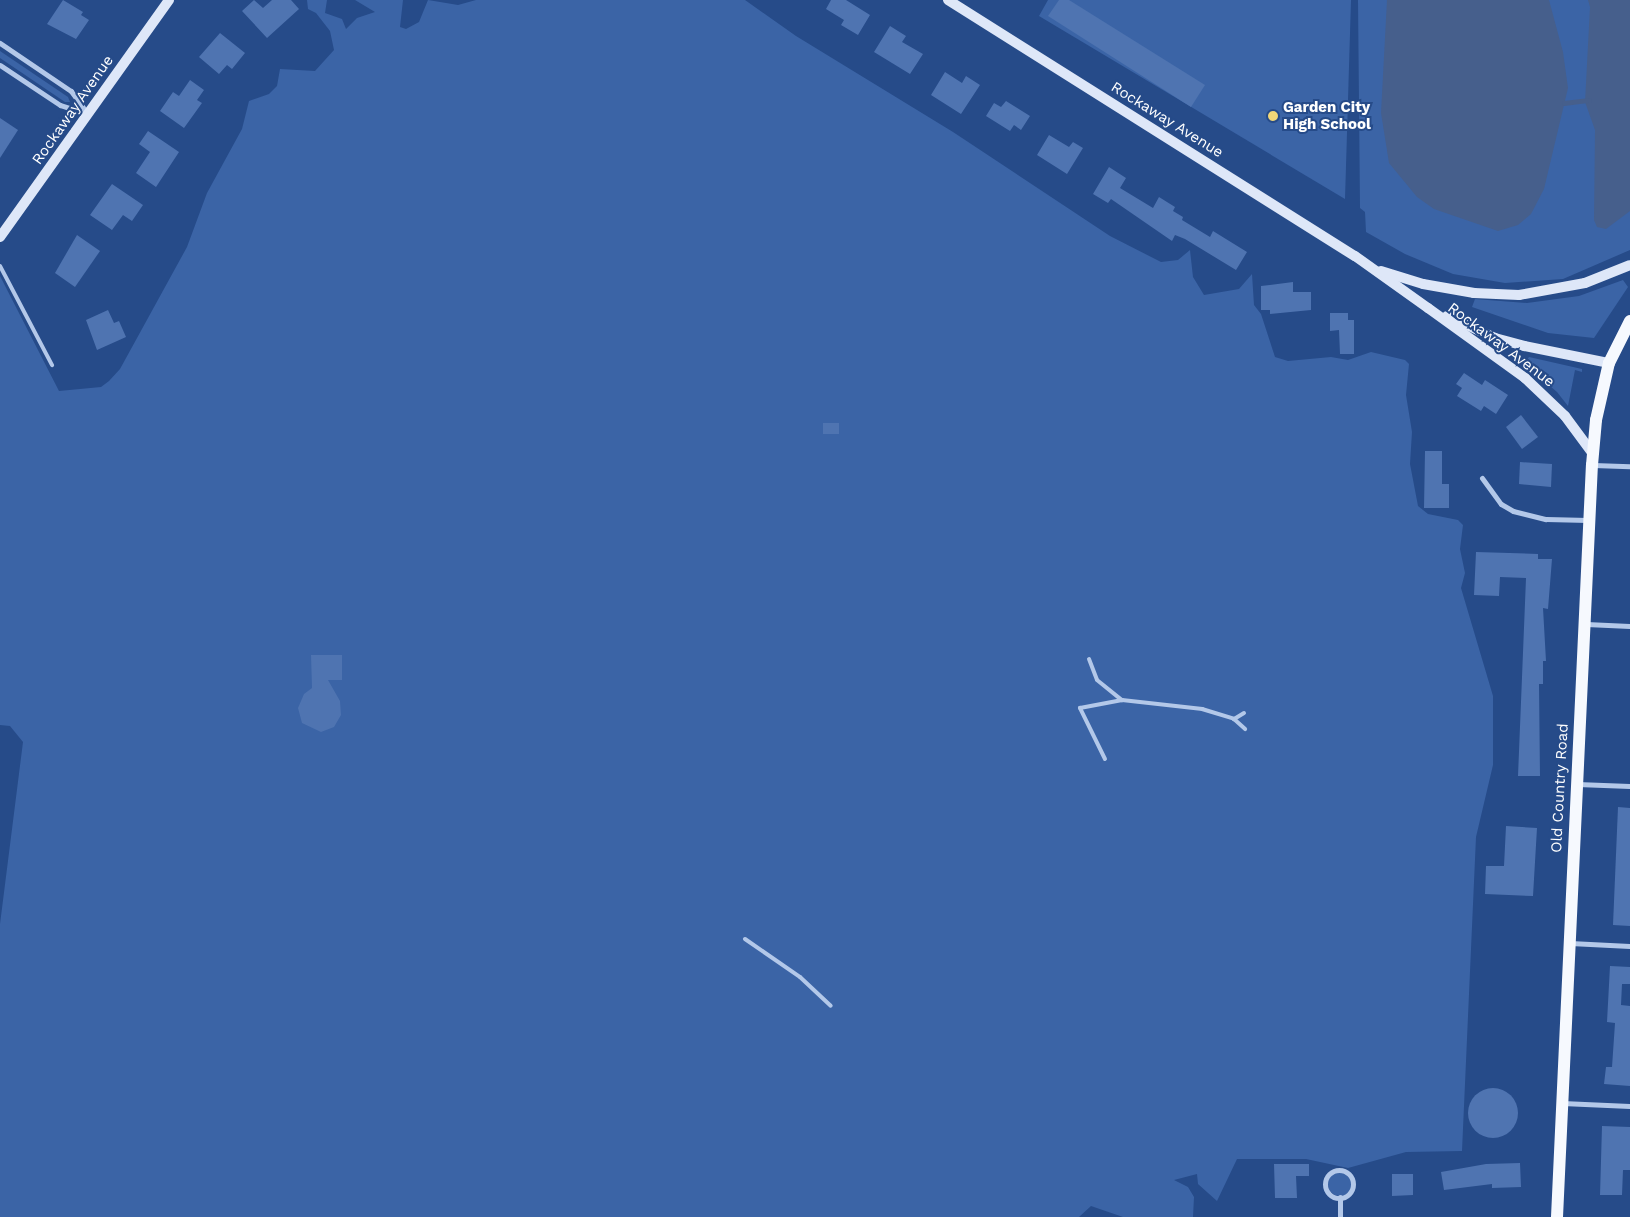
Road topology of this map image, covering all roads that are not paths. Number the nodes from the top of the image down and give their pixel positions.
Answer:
1 (169, 0) edge
2 (948, 0) edge
3 (0, 43) edge
4 (0, 65) edge
5 (88, 114) junction
6 (0, 237) edge
7 (1630, 265) edge
8 (0, 266) edge
9 (1369, 266) junction
10 (1428, 308) junction
11 (1630, 321) edge
12 (1609, 363) junction
13 (52, 364) dead end
14 (1592, 459) junction
15 (1630, 466) edge
16 (1482, 478) dead end
17 (1589, 520) junction
18 (1584, 624) junction
19 (1630, 626) edge
20 (1089, 659) dead end
21 (1122, 700) junction
22 (1244, 714) dead end
23 (1234, 719) junction
24 (1245, 729) dead end
25 (1105, 759) dead end
26 (1577, 784) junction
27 (1630, 786) edge
28 (745, 939) dead end
29 (1569, 943) junction
30 (1630, 946) edge
31 (831, 1006) dead end
32 (1562, 1103) junction
33 (1630, 1106) edge
34 (1340, 1198) junction
35 (1340, 1217) edge
36 (1557, 1217) edge

1 - 5 main road, Rockaway Avenue
2 - 9 main road, Rockaway Avenue
3 - 5 street
4 - 5 street
5 - 6 main road, Rockaway Avenue
7 - 9 main road, Rockaway Avenue
8 - 13 lane
9 - 10 main road, Rockaway Avenue
10 - 12 main road, Rockaway Avenue
10 - 14 main road, Rockaway Avenue
11 - 12 main road, Old Country Road
12 - 14 main road, Old Country Road
14 - 15 street
14 - 17 main road, Old Country Road
16 - 17 street
17 - 18 main road, Old Country Road
18 - 19 street
18 - 26 main road, Old Country Road
20 - 21 lane
21 - 23 lane
21 - 25 lane
22 - 23 lane
23 - 24 lane
26 - 27 street
26 - 29 main road, Old Country Road
28 - 31 lane
29 - 30 street
29 - 32 main road, Old Country Road
32 - 33 street
32 - 36 main road, Old Country Road
34 - 34 street
34 - 35 street

